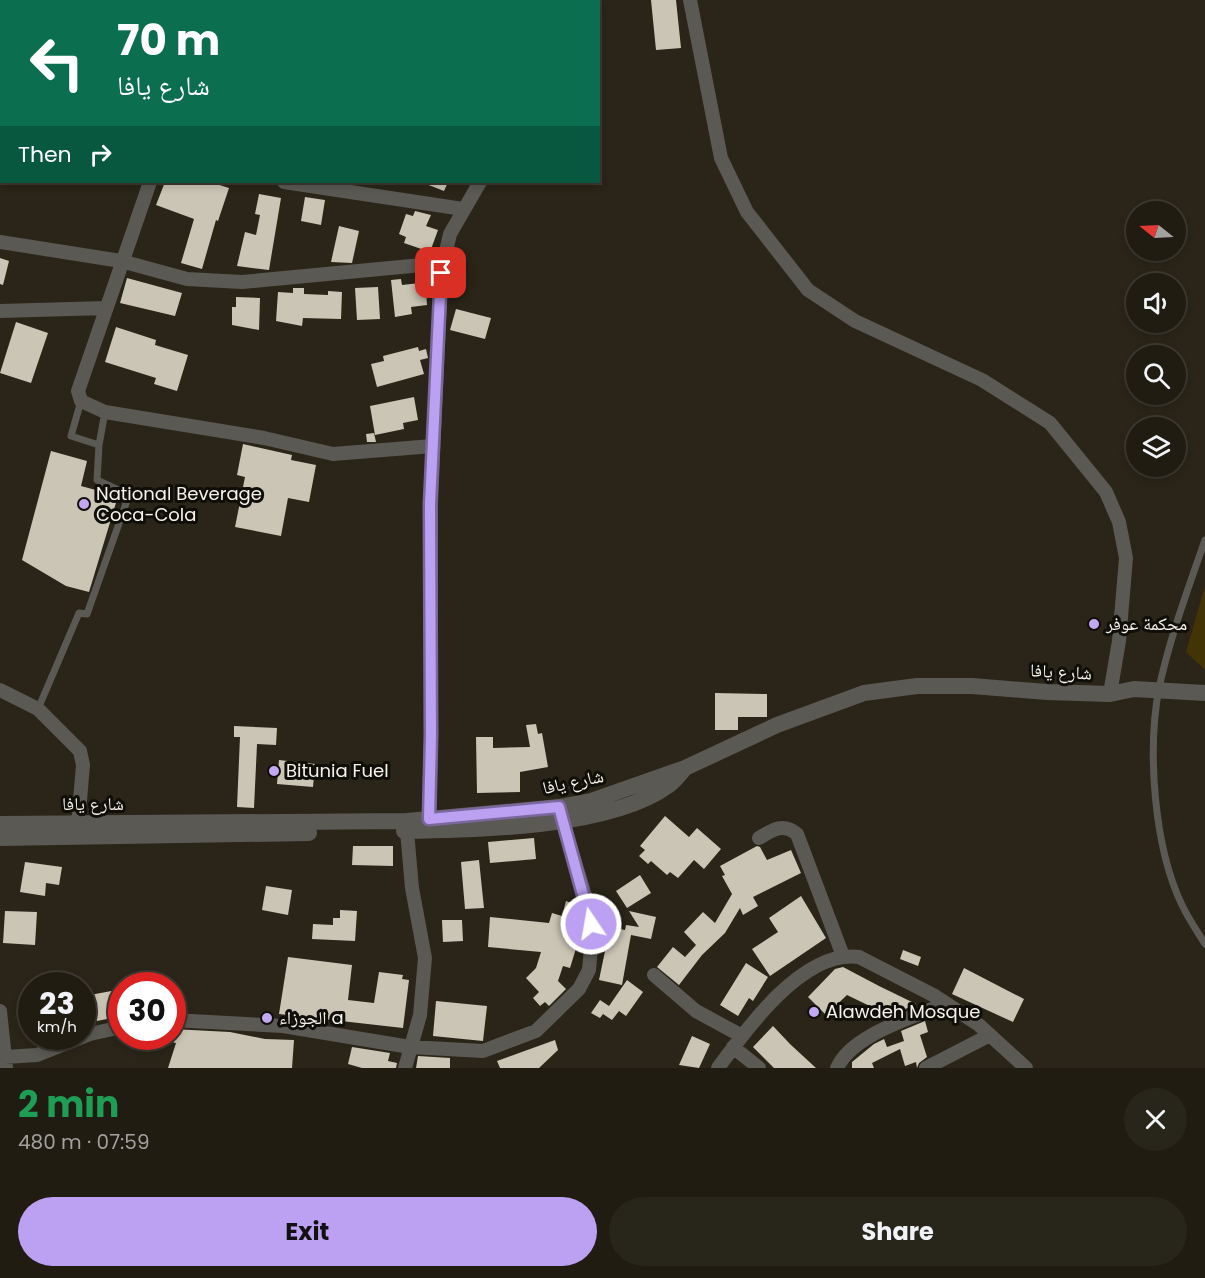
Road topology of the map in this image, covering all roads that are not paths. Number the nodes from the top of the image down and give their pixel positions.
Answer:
1 (690, 0) edge
2 (150, 183) edge
3 (291, 183) edge
4 (479, 183) edge
5 (463, 209) junction
6 (0, 242) edge
7 (121, 261) junction
8 (443, 262) junction
9 (106, 308) junction
10 (0, 311) edge
11 (81, 401) junction
12 (105, 412) junction
13 (99, 445) junction
14 (433, 446) junction
15 (1205, 540) edge
16 (0, 690) edge
17 (1159, 691) junction
18 (1205, 693) edge
19 (1110, 694) junction
20 (38, 709) junction
21 (561, 814) junction
22 (429, 819) junction
23 (78, 824) junction
24 (0, 825) edge
25 (407, 831) junction
26 (0, 838) edge
27 (759, 838) dead end
28 (1205, 944) edge
29 (843, 956) junction
30 (654, 975) dead end
31 (946, 1003) junction
32 (0, 1011) edge
33 (186, 1021) edge
34 (108, 1030) edge
35 (990, 1035) junction
36 (738, 1042) junction
37 (410, 1047) junction
38 (5, 1062) edge
39 (405, 1068) edge
40 (718, 1068) edge
41 (759, 1068) edge
42 (837, 1068) edge
43 (926, 1068) edge
44 (1026, 1068) edge

1 - 19 street
2 - 7 street
3 - 5 street
4 - 5 street
5 - 8 street
6 - 7 street
7 - 8 street
7 - 9 street
8 - 14 street
9 - 10 street
9 - 11 street
11 - 12 street
11 - 13 lane
12 - 13 lane
12 - 14 street
13 - 20 lane
14 - 22 street
15 - 17 lane
16 - 20 street
17 - 18 street, شارع يافا
17 - 19 street, شارع يافا
17 - 28 lane
19 - 21 street, شارع يافا
20 - 23 street
21 - 22 street, شارع يافا
21 - 25 street
21 - 37 street
22 - 23 street, شارع يافا
23 - 24 street, شارع يافا
25 - 26 street
25 - 37 street
27 - 29 street
29 - 31 street
29 - 36 street
30 - 36 street
31 - 35 street
31 - 42 street
32 - 38 street
33 - 37 street
34 - 38 street
35 - 43 street
35 - 44 street
36 - 40 street
36 - 41 street
37 - 39 street

